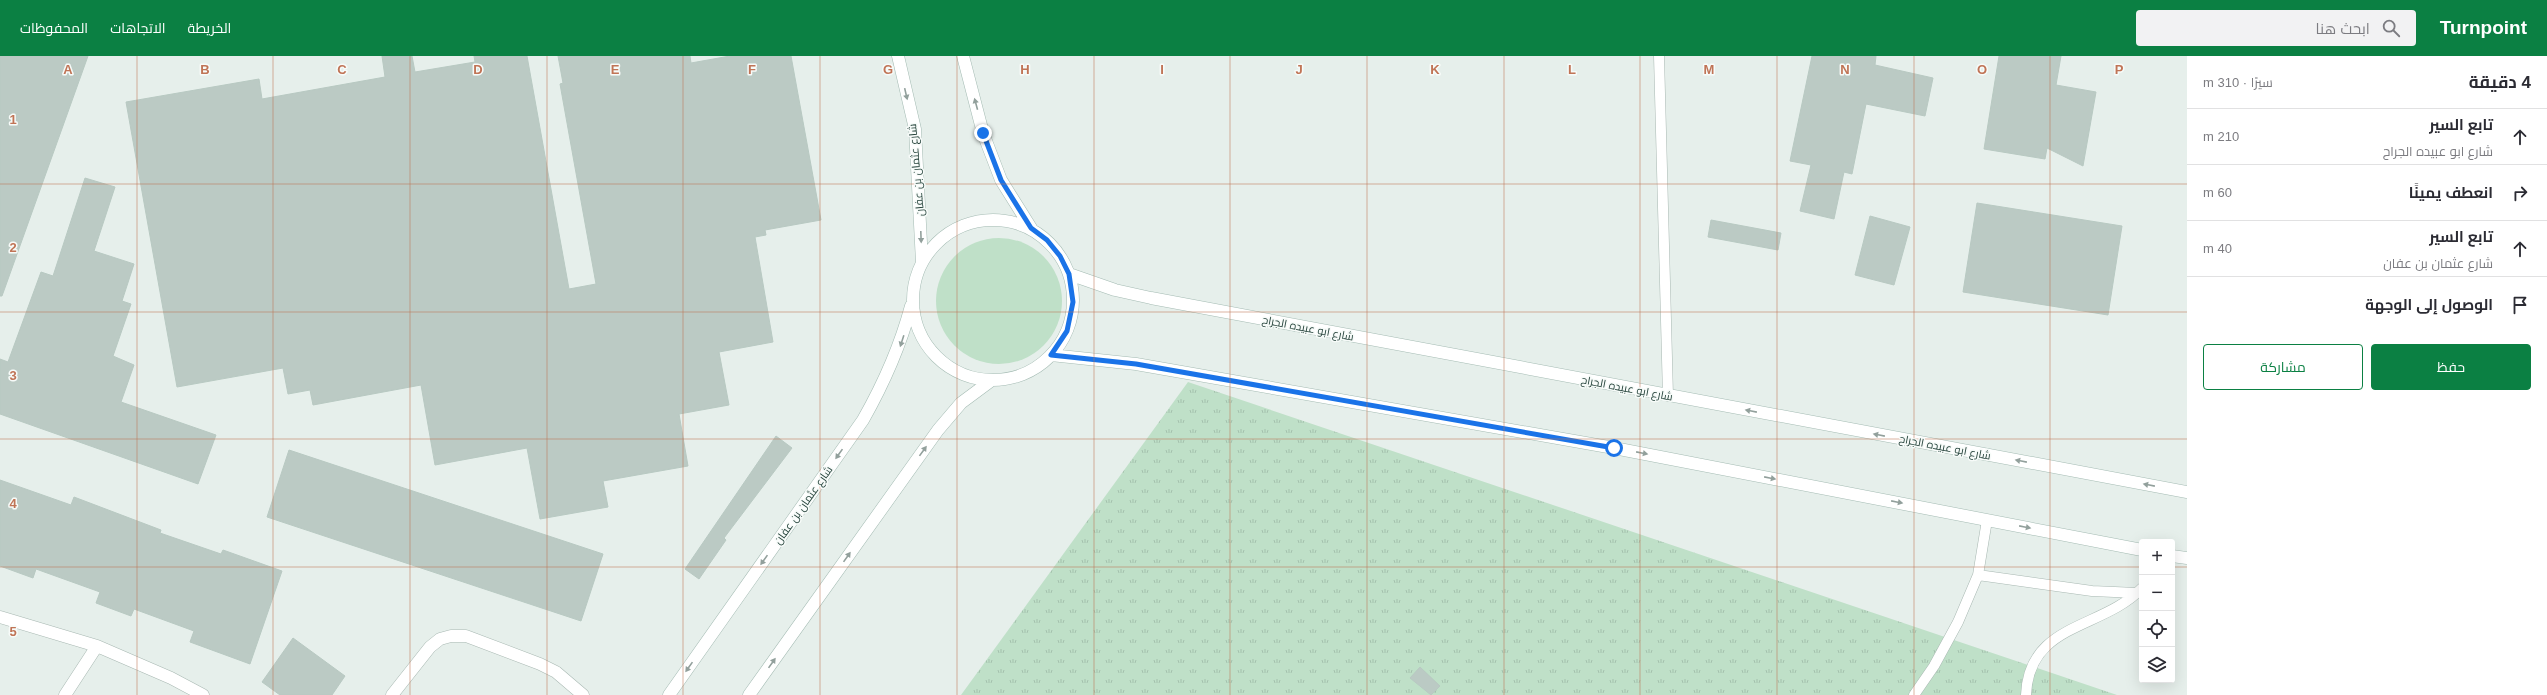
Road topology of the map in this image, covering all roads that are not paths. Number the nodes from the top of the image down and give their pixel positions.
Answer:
1 (898, 56) edge
2 (963, 56) edge
3 (1659, 56) edge
4 (1031, 228) junction
5 (922, 262) junction
6 (1069, 274) junction
7 (912, 303) junction
8 (1051, 355) junction
9 (992, 380) junction
10 (1668, 396) junction
11 (2187, 492) edge
12 (1987, 520) junction
13 (2139, 549) edge
14 (2175, 556) edge
15 (2187, 558) edge
16 (1978, 575) junction
17 (2139, 590) edge
18 (0, 617) edge
19 (97, 646) junction
20 (65, 695) edge
21 (203, 695) edge
22 (392, 695) edge
23 (583, 695) edge
24 (670, 695) edge
25 (749, 695) edge
26 (1914, 695) edge
27 (2026, 695) edge

1 -> 5 street, شارع عثمان بن عفان
4 -> 2 street
3 - 10 lane
4 - 5 street
4 - 6 street
5 - 7 street
6 - 8 street
6 - 10 street, شارع ابو عبيده الجراح
7 - 9 street
7 -> 24 street, شارع عثمان بن عفان
8 - 9 street
8 -> 12 street
25 -> 9 street
11 -> 10 street, شارع ابو عبيده الجراح
12 -> 13 street
12 - 16 lane
14 - 15 street
16 - 17 lane
16 - 26 lane
17 - 27 lane
18 - 19 street
19 - 20 street
19 - 21 street
22 - 23 street

